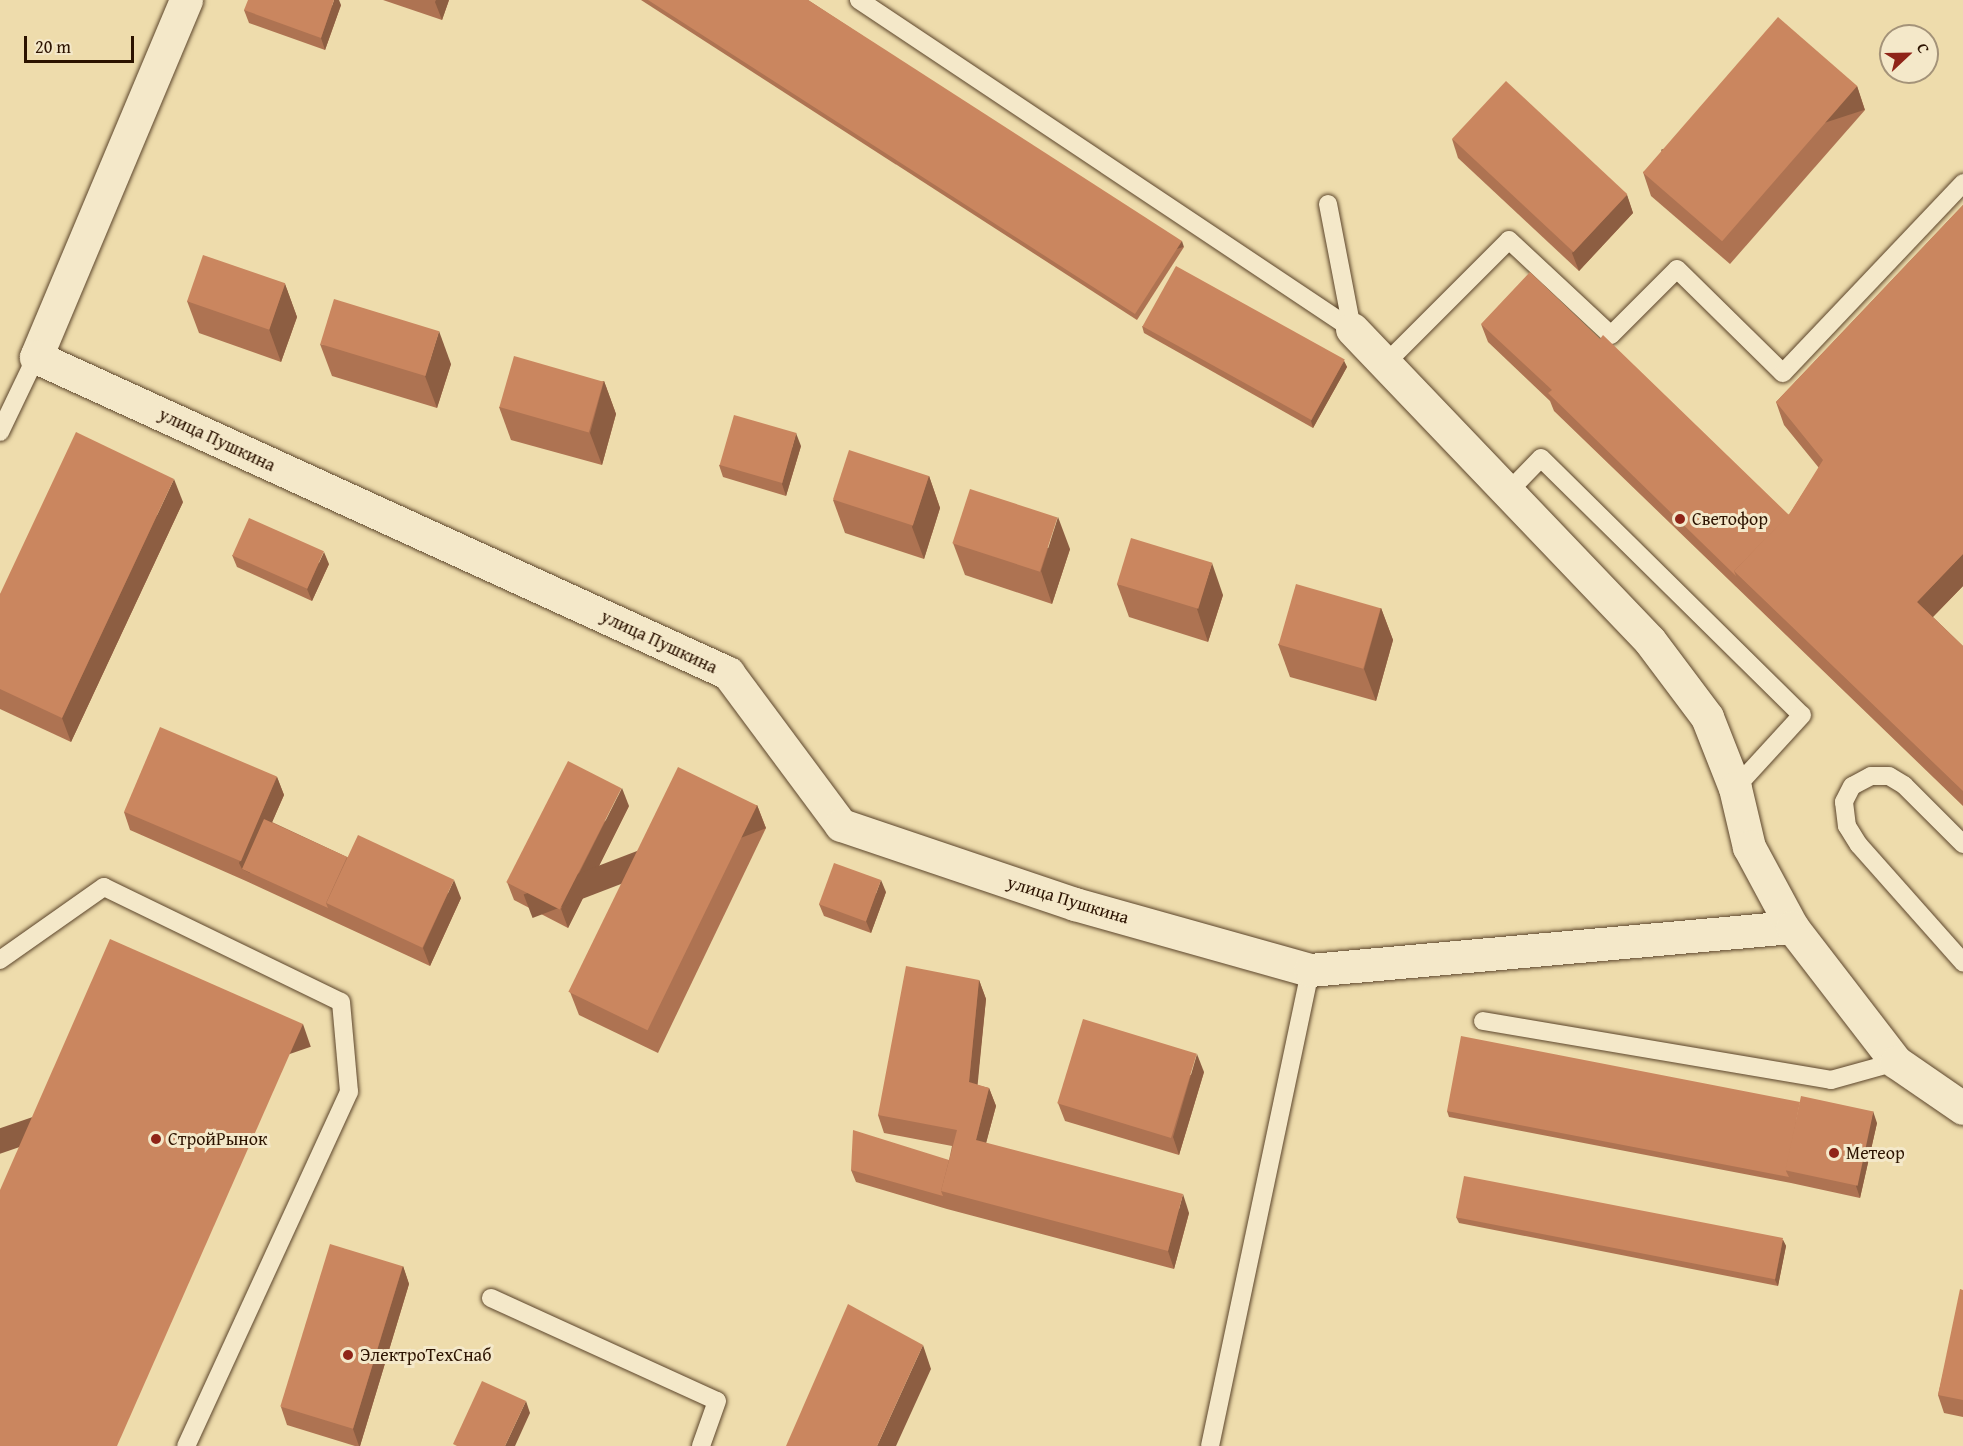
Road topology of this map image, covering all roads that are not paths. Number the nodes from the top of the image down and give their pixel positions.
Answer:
1 (186, 0) edge
2 (859, 0) edge
3 (1963, 183) edge
4 (1328, 204) dead end
5 (1352, 329) junction
6 (36, 357) junction
7 (1385, 364) junction
8 (0, 432) edge
9 (1508, 492) junction
10 (1735, 788) junction
11 (1963, 844) edge
12 (1792, 927) junction
13 (0, 960) edge
14 (1963, 962) edge
15 (1310, 970) junction
16 (1484, 1021) dead end
17 (1896, 1062) junction
18 (1963, 1108) edge
19 (491, 1298) dead end
20 (186, 1446) edge
21 (701, 1446) edge
22 (1210, 1446) edge

1 - 6 street
2 - 5 lane
3 - 7 lane
4 - 5 lane
5 - 7 street
6 - 8 lane
6 - 15 street, улица Пушкина
7 - 9 street
9 - 10 street
9 - 10 lane
10 - 12 street
11 - 14 lane
12 - 15 street
12 - 17 street
13 - 20 lane
15 - 22 lane
16 - 17 lane
17 - 18 street
19 - 21 lane

